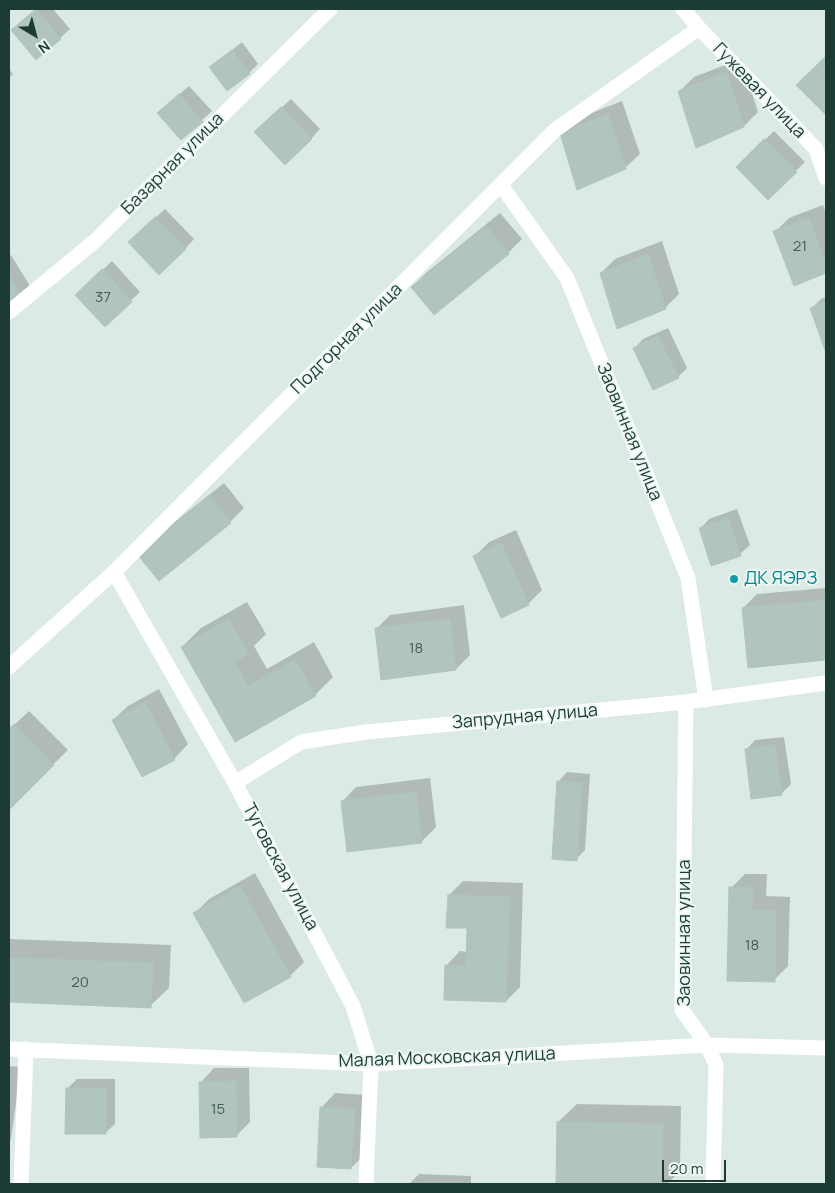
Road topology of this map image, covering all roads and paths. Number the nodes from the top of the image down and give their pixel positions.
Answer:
1 (330, 9) edge
2 (683, 9) edge
3 (699, 28) junction
4 (821, 147) edge
5 (826, 178) edge
6 (501, 185) junction
7 (9, 312) edge
8 (114, 572) junction
9 (9, 667) edge
10 (826, 684) edge
11 (706, 700) junction
12 (686, 702) junction
13 (235, 783) junction
14 (708, 1045) junction
15 (826, 1048) edge
16 (9, 1049) edge
17 (26, 1049) junction
18 (371, 1064) junction
19 (21, 1184) edge
20 (366, 1184) edge
21 (713, 1184) edge

1 - 7 street, Базарная улица
2 - 3 street, Гужевая улица
3 - 4 street, Гужевая улица
3 - 6 street, Подгорная улица
4 - 5 street, Гужевая улица
6 - 8 street, Подгорная улица
6 - 11 street, Заовинная улица
8 - 9 street, Подгорная улица
8 - 13 street, Туговская улица
10 - 11 street, Запрудная улица
11 - 12 street, Запрудная улица
12 - 13 street, Запрудная улица
12 - 14 street, Заовинная улица
13 - 18 street, Туговская улица
14 - 15 street, Малая Московская улица
14 - 18 street, Малая Московская улица
14 - 21 street, Заовинная улица
16 - 17 street, Малая Московская улица
17 - 18 street, Малая Московская улица
17 - 19 street
18 - 20 street, Туговская улица

